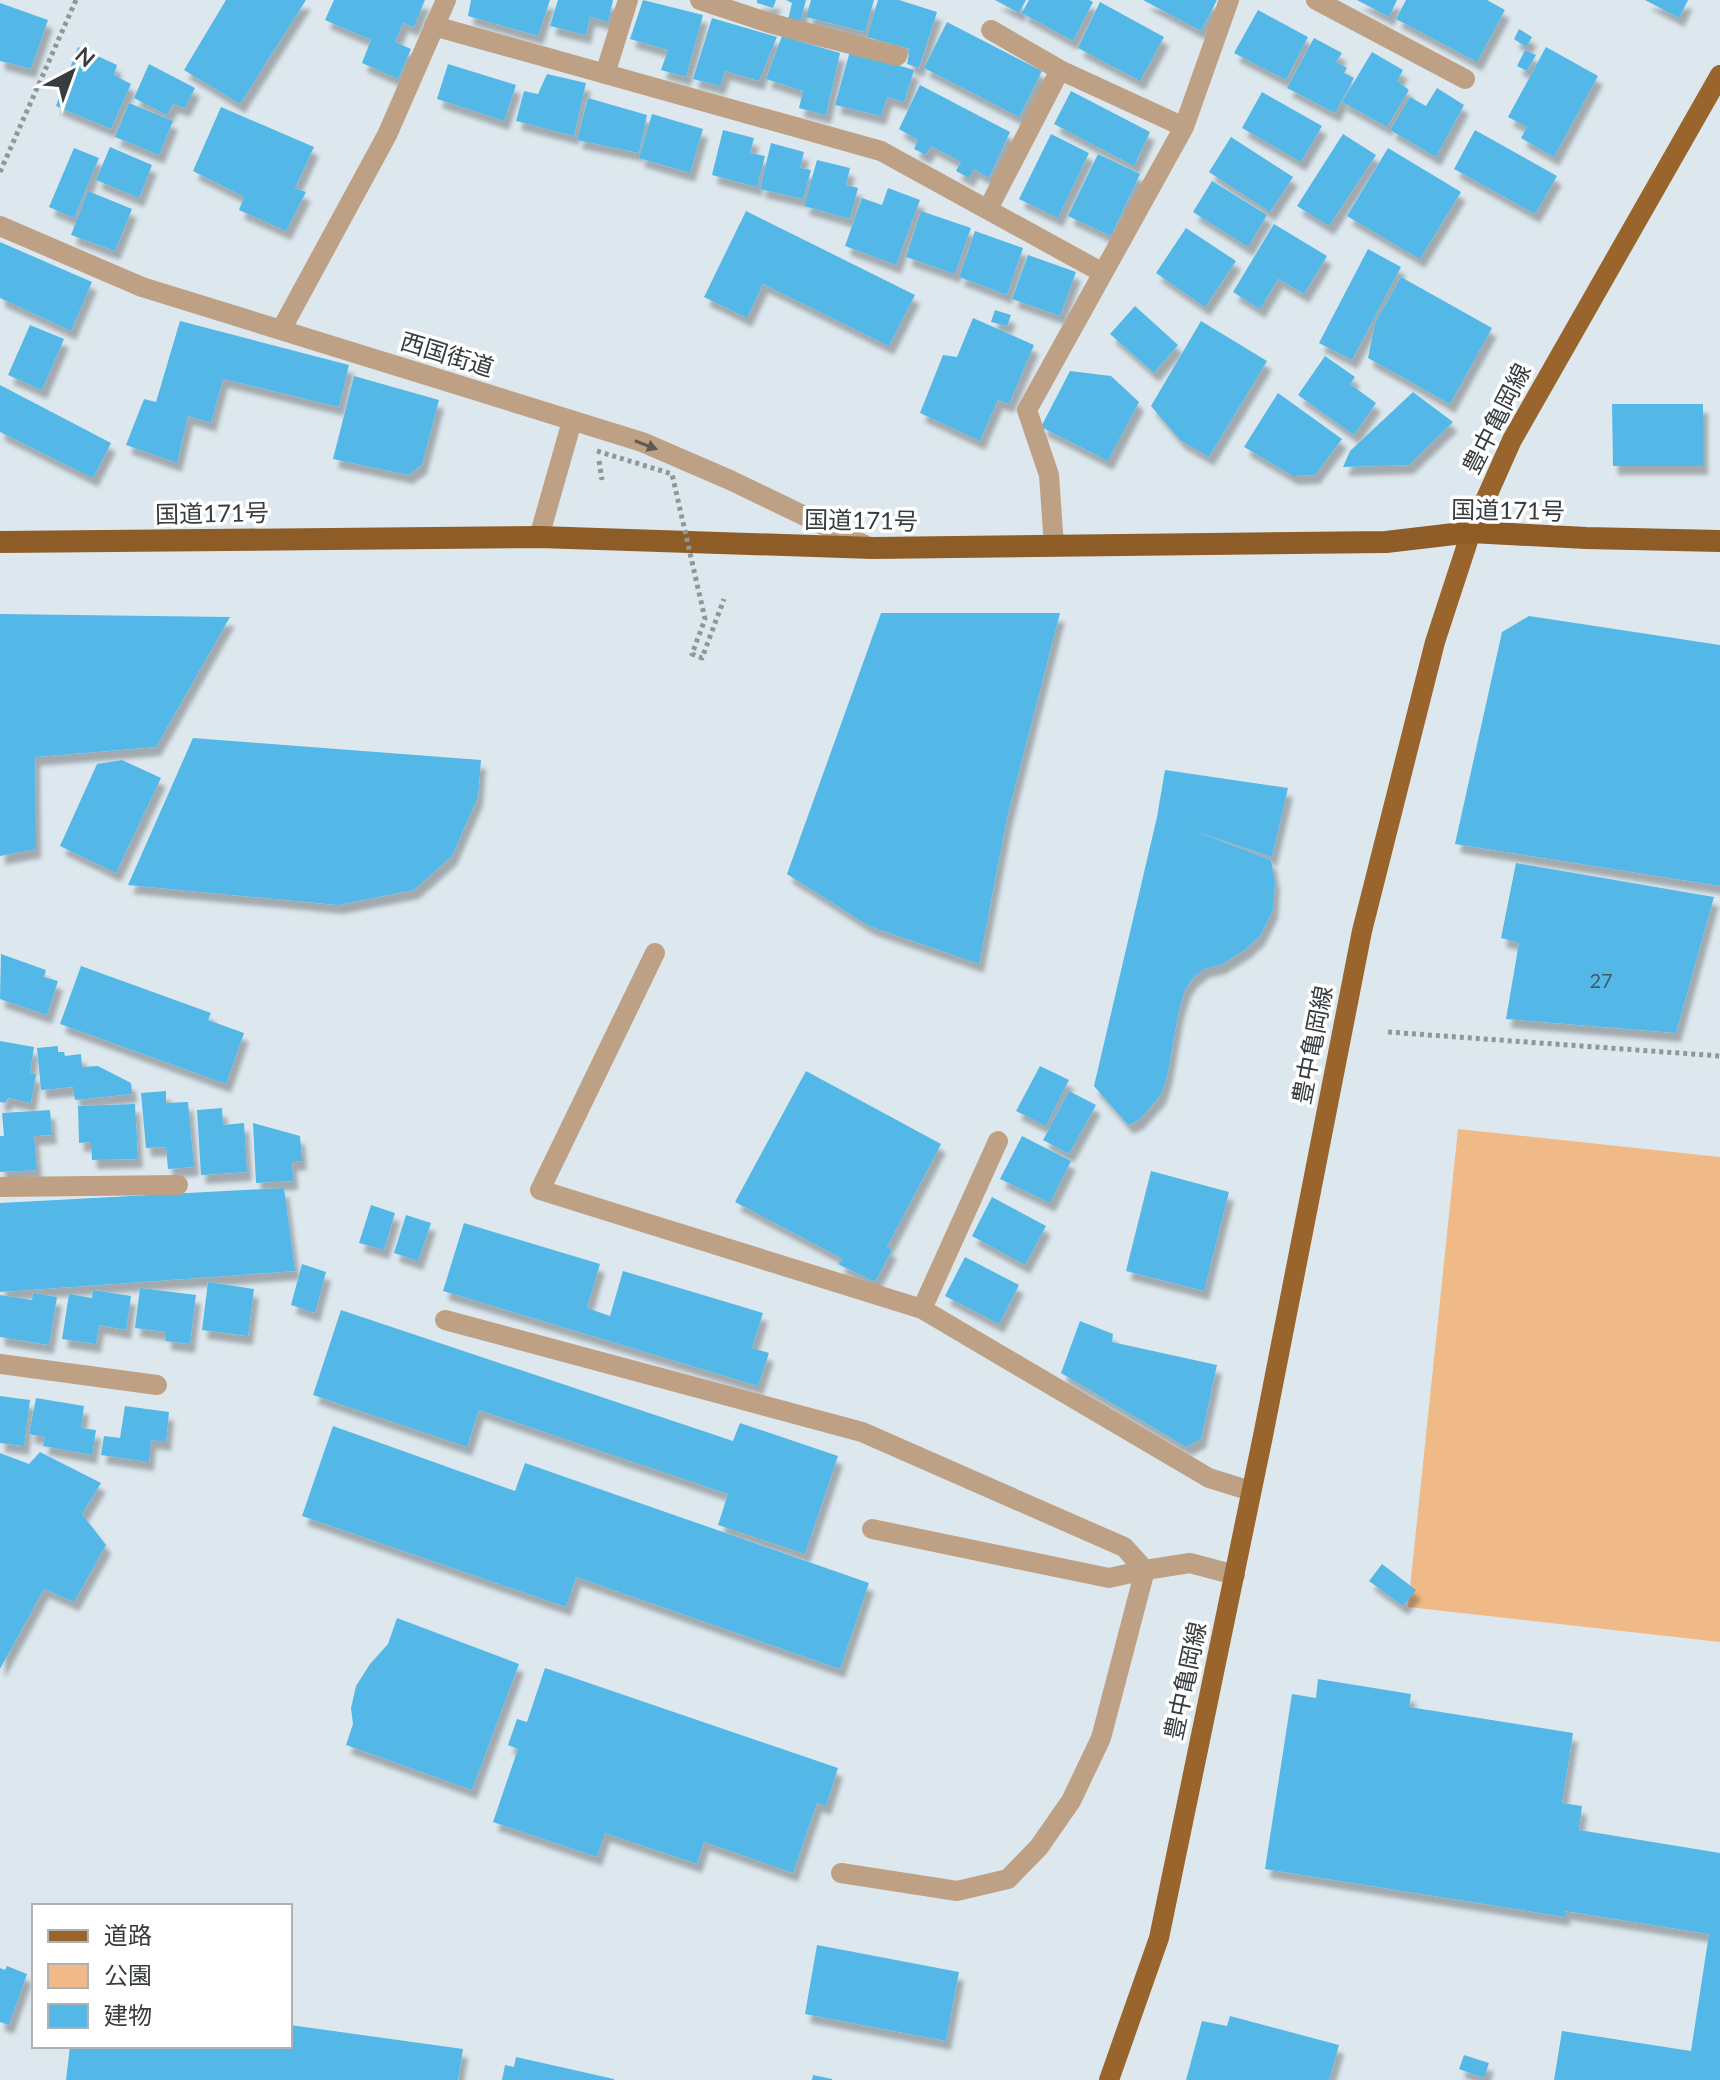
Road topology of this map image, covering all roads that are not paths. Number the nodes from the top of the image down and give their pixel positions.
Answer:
1 (446, 0) edge
2 (628, 0) edge
3 (700, 0) edge
4 (1229, 0) edge
5 (1316, 0) edge
6 (434, 26) junction
7 (991, 30) dead end
8 (897, 56) dead end
9 (1060, 70) junction
10 (605, 74) junction
11 (1720, 75) edge
12 (1465, 79) dead end
13 (1184, 127) junction
14 (988, 209) junction
15 (0, 226) edge
16 (1103, 273) junction
17 (281, 330) junction
18 (572, 421) junction
19 (1471, 532) junction
20 (539, 537) junction
21 (1720, 541) edge
22 (0, 542) edge
23 (1054, 546) junction
24 (872, 548) junction
25 (655, 953) dead end
26 (998, 1141) dead end
27 (178, 1185) dead end
28 (0, 1187) edge
29 (922, 1309) junction
30 (445, 1320) dead end
31 (0, 1364) edge
32 (157, 1385) dead end
33 (1251, 1491) junction
34 (872, 1529) dead end
35 (1145, 1570) junction
36 (1235, 1575) junction
37 (841, 1873) dead end
38 (1109, 2080) edge

1 - 6 street
2 - 10 street
3 - 8 street
4 - 13 street
5 - 12 street
6 - 10 street
6 - 17 street
7 - 9 street
9 - 13 street
9 - 14 street
10 - 14 street
11 - 19 main road, 豊中亀岡線
13 - 16 street
14 - 16 street
15 - 17 street, 西国街道
16 - 23 street
17 - 18 street, 西国街道
18 - 20 street
18 -> 24 street, 西国街道
19 - 21 highway, 国道171号
19 - 23 highway, 国道171号
19 - 33 main road, 豊中亀岡線
20 - 22 highway, 国道171号
20 - 24 highway, 国道171号
23 - 24 highway, 国道171号
25 - 29 street
26 - 29 street
27 - 28 street
29 - 33 street
30 - 35 street
31 - 32 street
33 - 36 main road, 豊中亀岡線
34 - 35 street
35 - 36 street
35 - 37 street
36 - 38 main road, 豊中亀岡線

